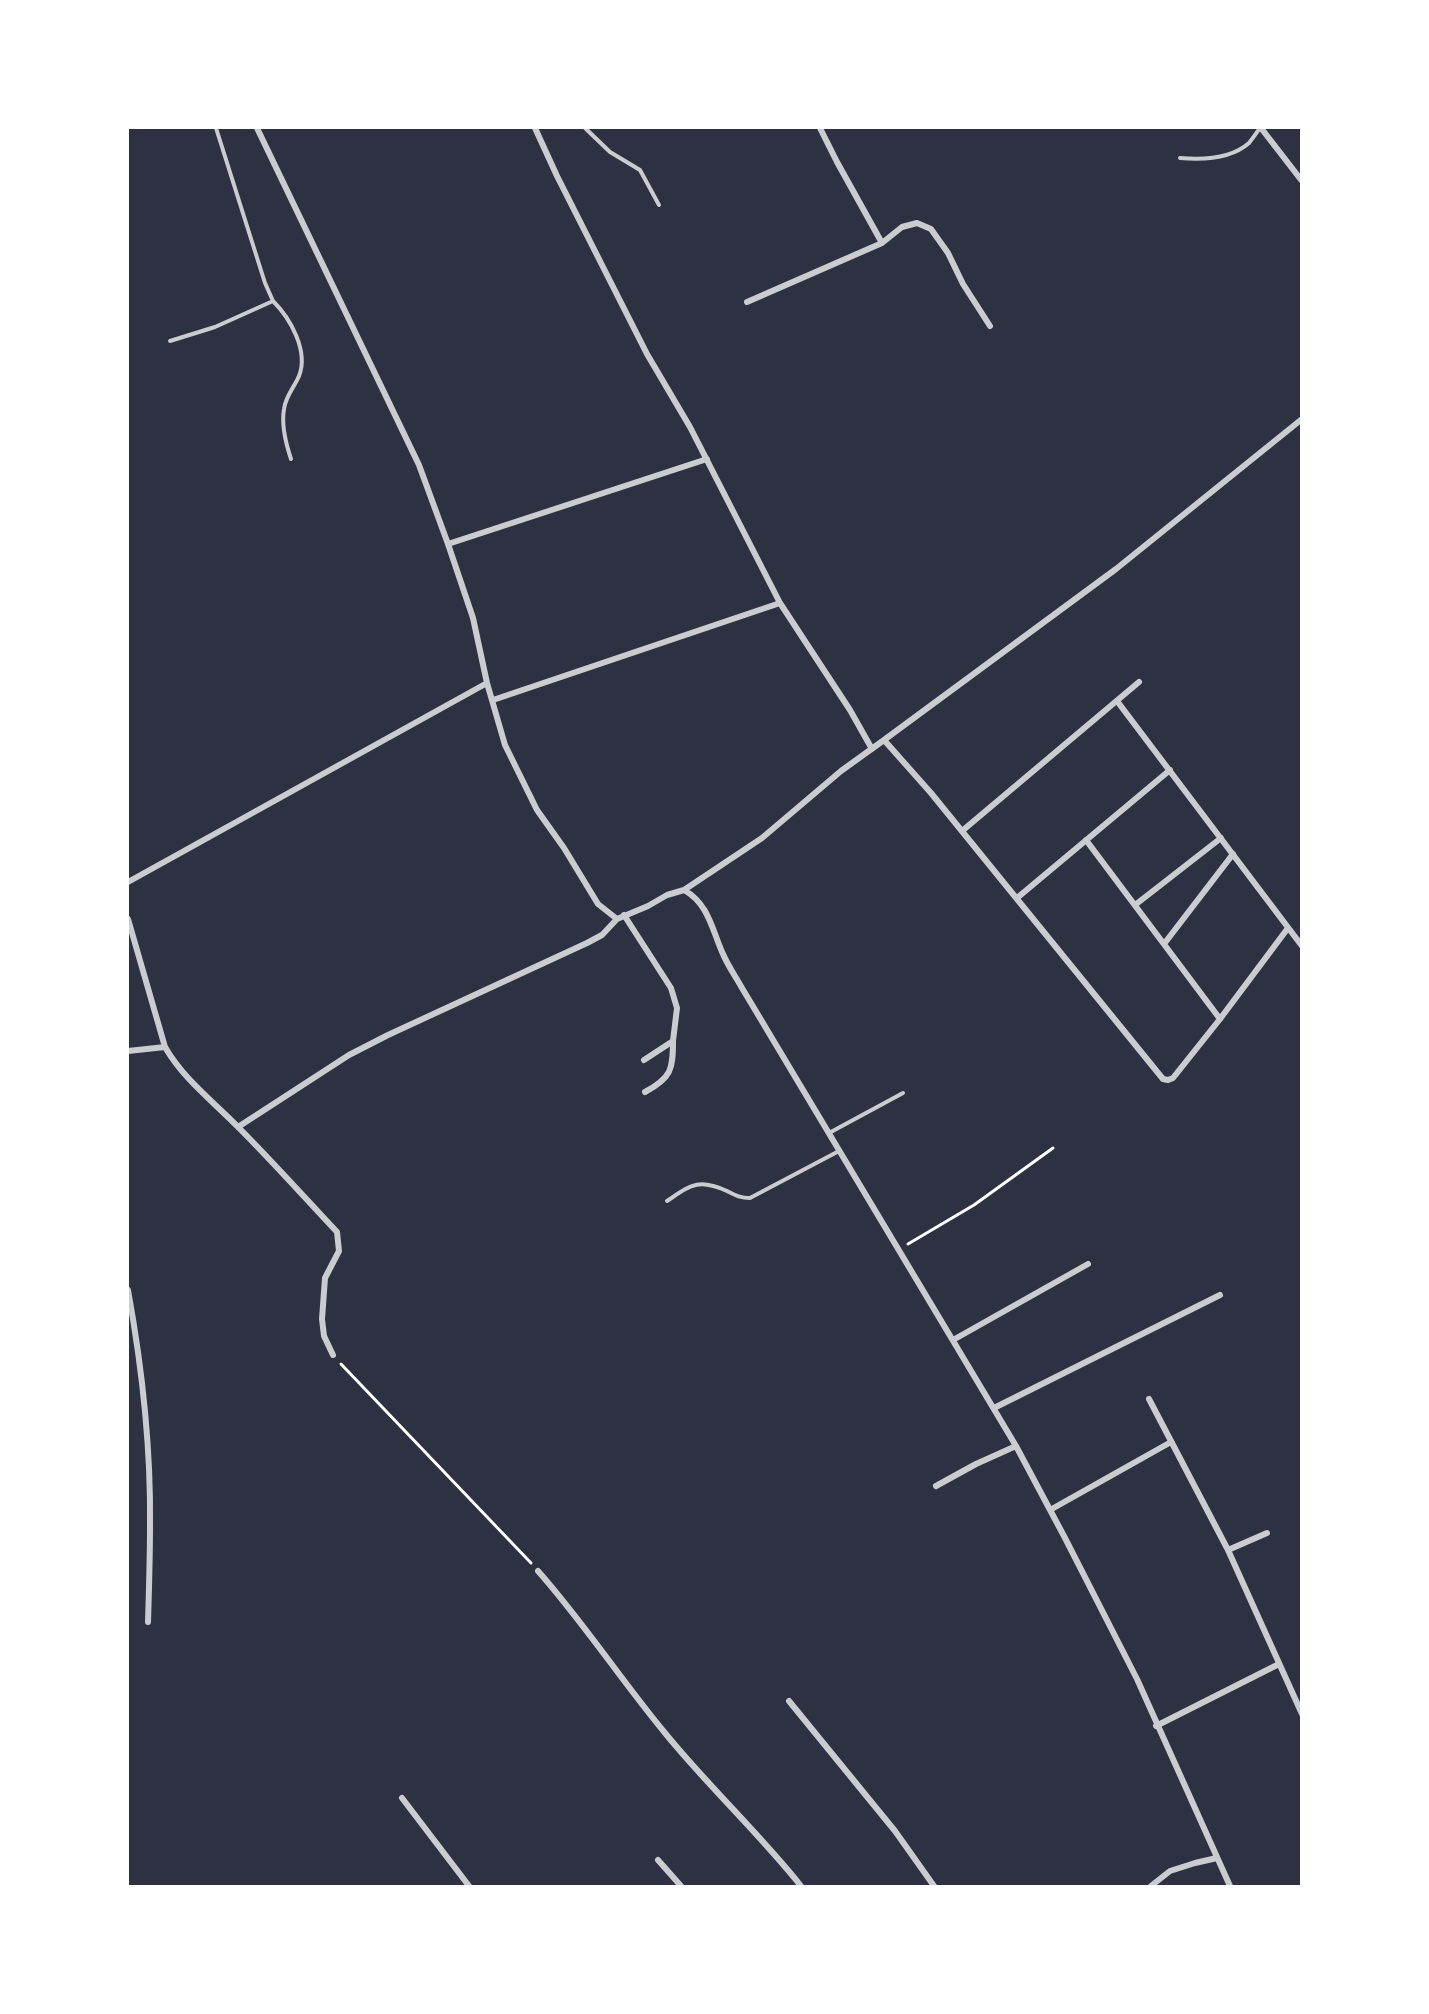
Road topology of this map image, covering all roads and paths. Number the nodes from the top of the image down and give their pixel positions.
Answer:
1 (216, 128) edge
2 (257, 128) edge
3 (535, 128) edge
4 (585, 128) edge
5 (820, 128) edge
6 (1261, 128) edge
7 (1180, 158) dead end
8 (1302, 181) edge
9 (659, 205) dead end
10 (882, 243) junction
11 (273, 300) junction
12 (747, 302) dead end
13 (990, 326) dead end
14 (170, 341) dead end
15 (1302, 419) edge
16 (291, 459) dead end
17 (706, 459) junction
18 (448, 544) junction
19 (780, 603) junction
20 (1139, 682) dead end
21 (487, 683) junction
22 (493, 700) junction
23 (1117, 701) junction
24 (885, 740) junction
25 (872, 748) junction
26 (1170, 770) junction
27 (962, 831) junction
28 (1221, 838) junction
29 (1086, 840) junction
30 (1233, 854) junction
31 (128, 882) edge
32 (684, 890) junction
33 (1017, 898) junction
34 (1135, 905) junction
35 (624, 915) junction
36 (128, 919) edge
37 (617, 919) junction
38 (1288, 928) junction
39 (1164, 944) junction
40 (1302, 946) edge
41 (1220, 1020) junction
42 (673, 1041) junction
43 (165, 1047) junction
44 (128, 1051) edge
45 (644, 1060) dead end
46 (645, 1092) dead end
47 (903, 1093) dead end
48 (238, 1126) junction
49 (829, 1134) junction
50 (1053, 1148) dead end
51 (839, 1151) junction
52 (667, 1202) dead end
53 (899, 1250) junction
54 (1088, 1264) dead end
55 (128, 1290) edge
56 (1220, 1294) dead end
57 (953, 1340) junction
58 (333, 1355) joint
59 (1149, 1399) dead end
60 (994, 1408) junction
61 (1172, 1442) junction
62 (1016, 1446) junction
63 (936, 1486) dead end
64 (1050, 1510) junction
65 (1267, 1533) dead end
66 (1228, 1550) junction
67 (538, 1571) joint
68 (148, 1622) dead end
69 (1279, 1664) junction
70 (789, 1701) dead end
71 (1302, 1714) edge
72 (1156, 1726) junction
73 (402, 1798) dead end
74 (1217, 1858) junction
75 (658, 1860) dead end
76 (469, 1887) edge
77 (681, 1887) edge
78 (801, 1887) edge
79 (934, 1887) edge
80 (1151, 1887) edge
81 (1230, 1887) edge

1 - 11 lane
2 - 18 street
3 - 17 street
4 - 9 lane
5 - 10 street
6 - 7 lane
6 - 8 street
10 - 12 street
10 - 13 street
11 - 14 lane
11 - 16 lane
15 - 24 street
17 - 18 street
17 - 19 street
18 - 21 street
19 - 22 street
19 - 25 street
20 - 23 street
21 - 22 street
21 - 31 street
22 - 37 street
23 - 26 street
23 - 27 street
24 - 25 street
24 - 27 street
25 - 32 street
26 - 28 street
26 - 29 street
27 - 33 street
28 - 30 street
28 - 34 street
29 - 33 street
29 - 34 street
30 - 38 street
30 - 39 street
32 - 35 street
32 - 49 street
33 - 41 street
34 - 39 street
35 - 37 street
35 - 42 street
36 - 43 street
37 - 48 street
38 - 40 street
38 - 41 street
39 - 41 street
42 - 45 street
42 - 46 street
43 - 44 street
43 - 48 street
47 - 49 lane
48 - 58 street
49 - 51 street
50 - 53 path
51 - 52 lane
51 - 53 street
53 - 57 street
54 - 57 street
55 - 68 street
56 - 60 street
57 - 60 street
58 - 67 path
59 - 61 street
60 - 62 street
61 - 64 street
61 - 66 street
62 - 63 street
62 - 64 street
64 - 72 street
65 - 66 street
66 - 69 street
67 - 78 street
69 - 71 street
69 - 72 street
70 - 79 street
72 - 74 street
73 - 76 street
74 - 80 street
74 - 81 street
75 - 77 street

